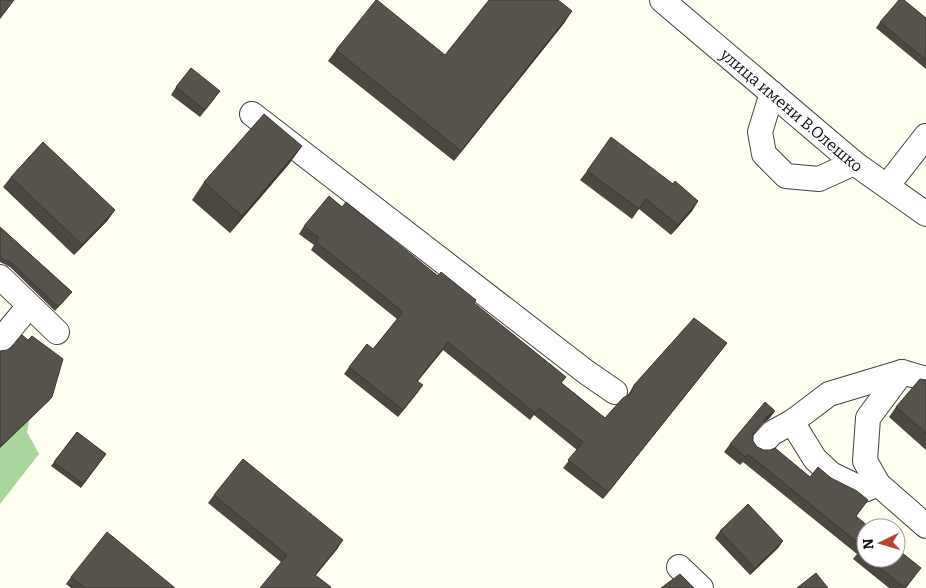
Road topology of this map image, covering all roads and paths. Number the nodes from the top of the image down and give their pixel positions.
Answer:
1 (662, 0) edge
2 (772, 93) junction
3 (252, 114) dead end
4 (926, 136) edge
5 (854, 162) junction
6 (887, 186) junction
7 (926, 214) edge
8 (0, 277) edge
9 (29, 306) junction
10 (57, 332) dead end
11 (0, 341) edge
12 (902, 372) junction
13 (926, 379) edge
14 (615, 392) dead end
15 (792, 422) junction
16 (761, 445) dead end
17 (878, 484) junction
18 (926, 526) edge
19 (679, 566) dead end
20 (701, 588) edge

1 - 2 street, улица имени В.Олешко
2 - 5 street, улица имени В.Олешко
2 - 5 street
3 - 14 street
4 - 6 street
5 - 6 street, улица имени В.Олешко
6 - 7 street, улица имени В.Олешко
8 - 9 street
9 - 10 street
9 - 11 street
12 - 13 street
12 - 15 street
12 - 17 street
15 - 16 street
15 - 17 street
17 - 18 street
19 - 20 street

